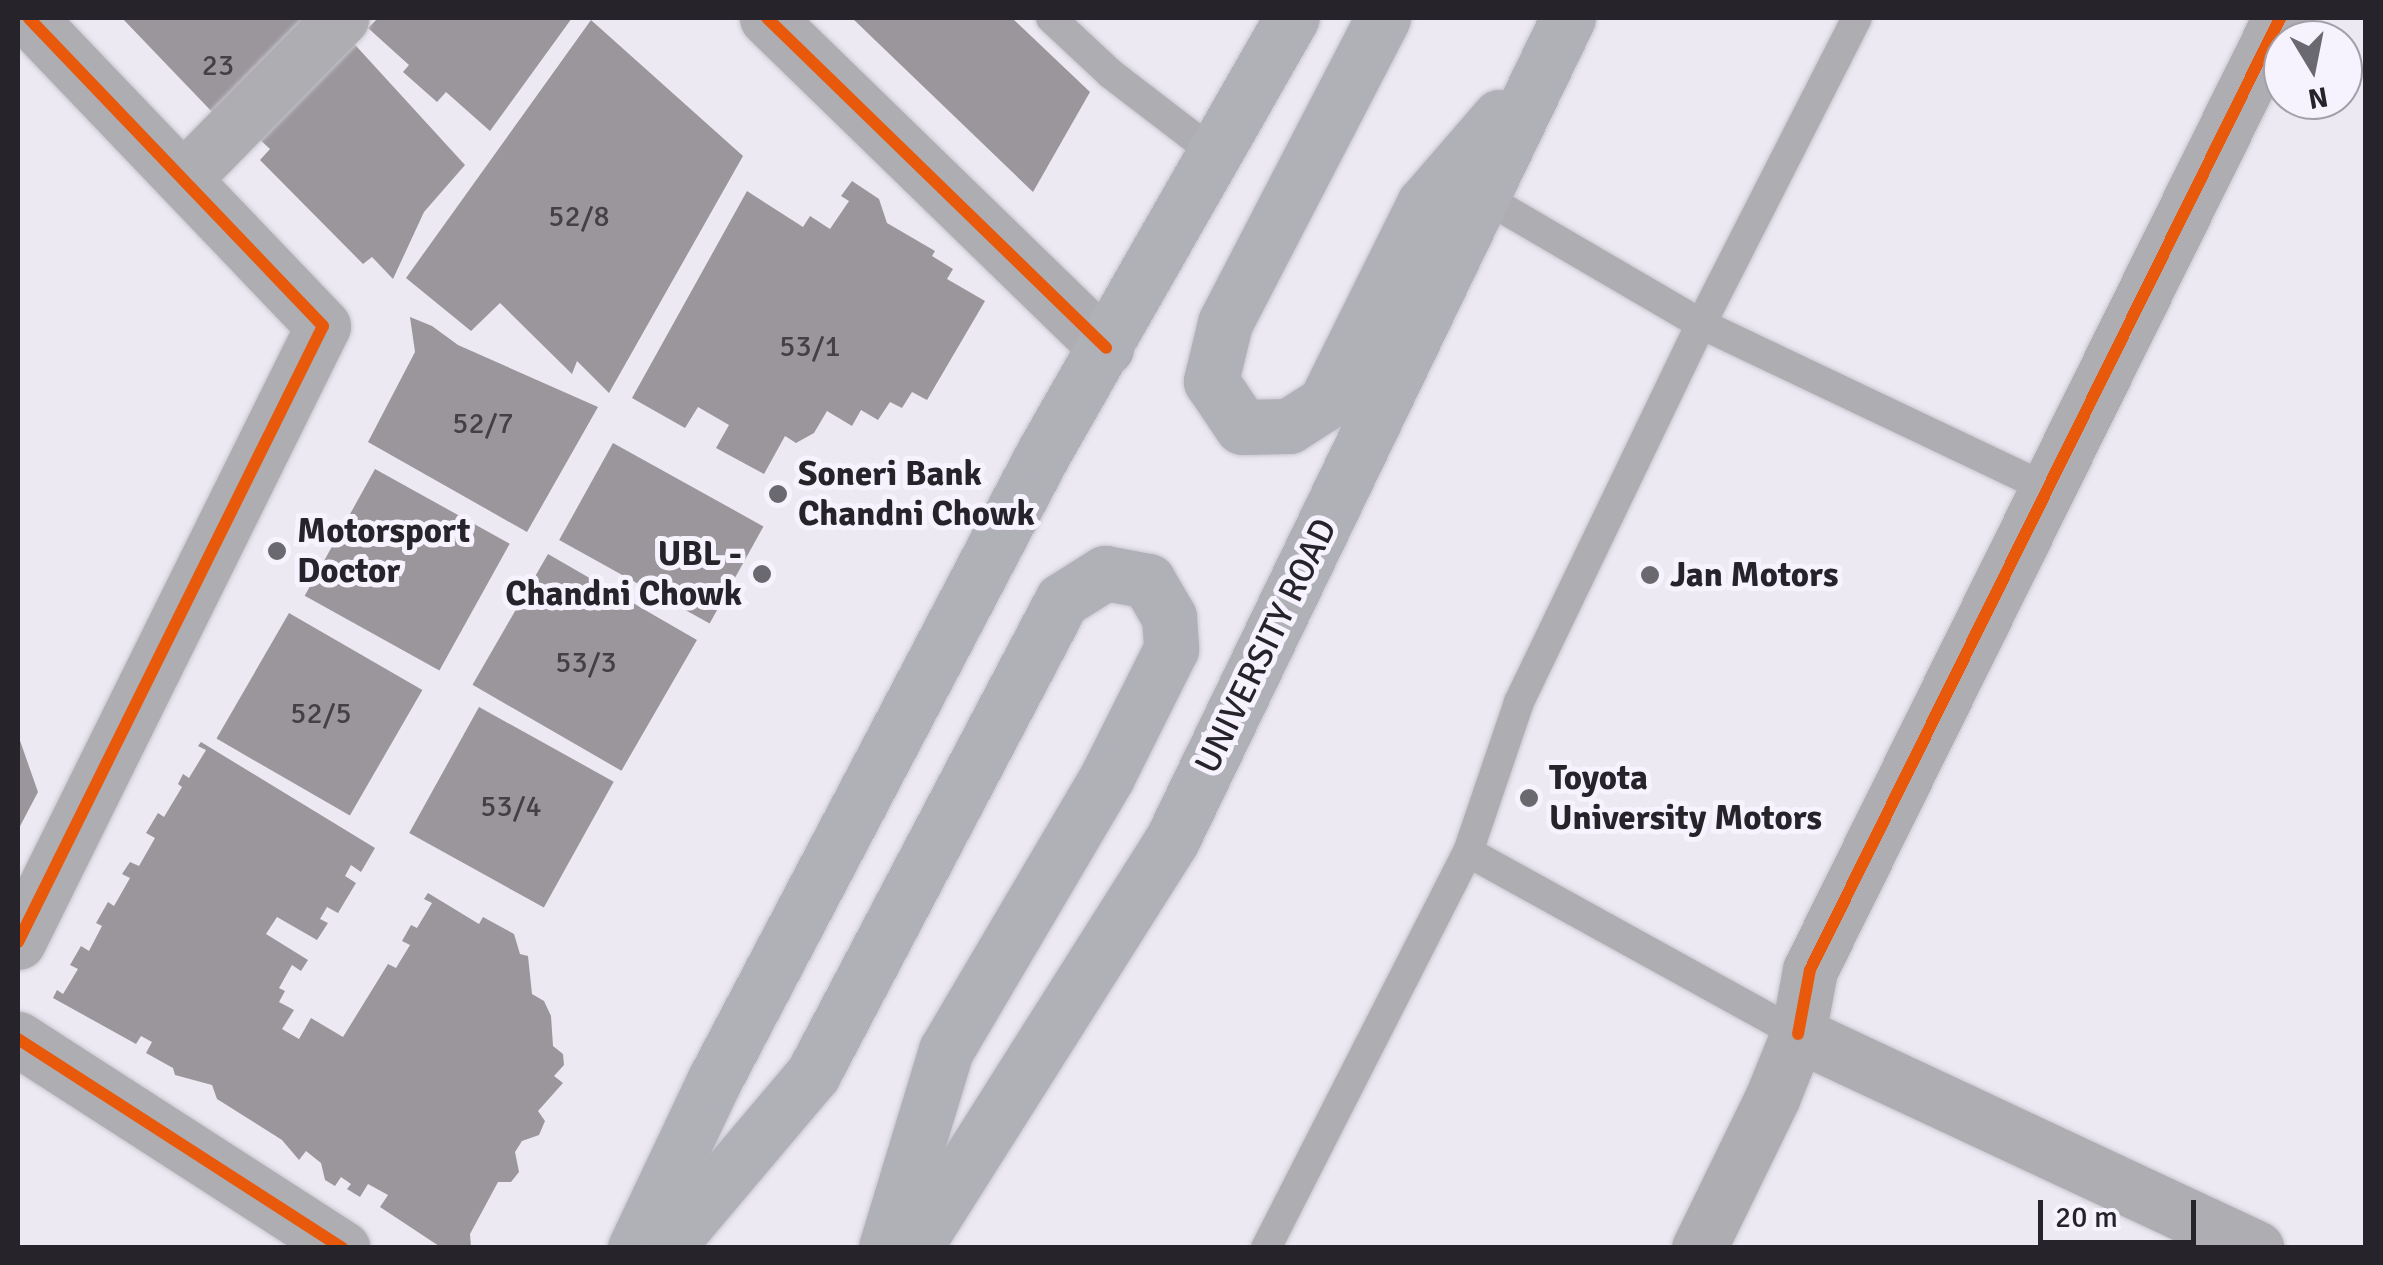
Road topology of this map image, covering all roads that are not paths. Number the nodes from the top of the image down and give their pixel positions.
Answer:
1 (29, 18) edge
2 (341, 18) edge
3 (767, 18) edge
4 (1052, 18) edge
5 (1292, 18) edge
6 (1383, 18) edge
7 (1856, 18) edge
8 (2280, 18) edge
9 (1559, 38) edge
10 (1214, 152) junction
11 (183, 179) junction
12 (1482, 196) junction
13 (1701, 324) junction
14 (1106, 348) junction
15 (2048, 488) junction
16 (1468, 852) junction
17 (18, 942) edge
18 (1798, 1034) junction
19 (18, 1039) edge
20 (342, 1248) edge
21 (635, 1248) edge
22 (666, 1248) edge
23 (886, 1248) edge
24 (914, 1248) edge
25 (1266, 1248) edge
26 (1699, 1248) edge
27 (2256, 1248) edge

1 - 11 street
2 - 11 street
3 - 14 street
4 - 10 lane
5 - 10 main road
6 - 9 main road
7 - 13 lane
8 - 15 street
9 - 12 main road, UNIVERSITY ROAD
10 - 14 main road
11 - 17 street
12 - 13 lane
12 - 24 main road, UNIVERSITY ROAD
13 - 15 lane
13 - 16 lane
14 - 21 main road
15 - 18 street
16 - 18 lane
16 - 25 lane
18 - 26 street
18 - 27 street
19 - 20 street
22 - 23 main road

